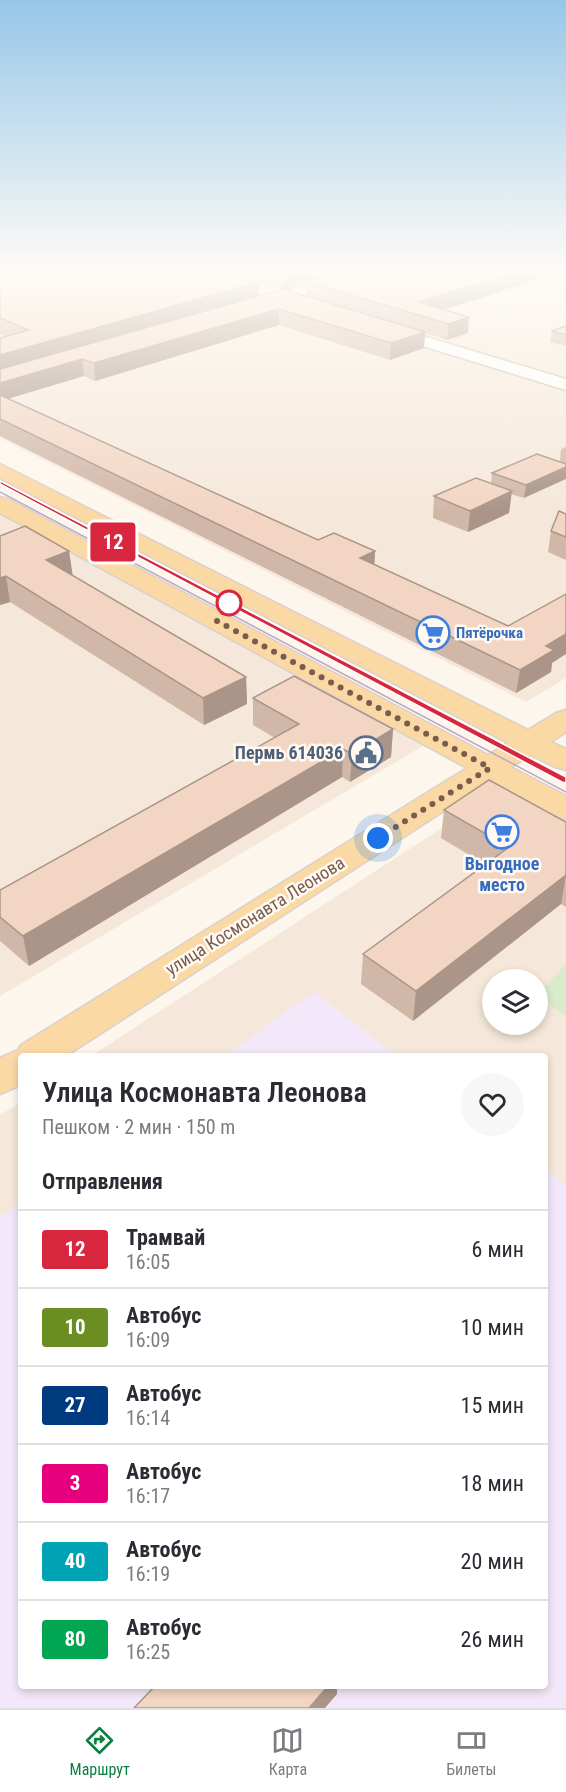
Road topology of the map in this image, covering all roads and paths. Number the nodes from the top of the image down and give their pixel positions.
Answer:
1 (461, 353) edge
2 (566, 385) edge
3 (0, 470) edge
4 (0, 504) edge
5 (566, 719) edge
6 (530, 743) junction
7 (566, 761) edge
8 (490, 768) junction
9 (566, 809) edge
10 (40, 1053) edge
11 (18, 1067) edge
12 (0, 1078) edge

1 - 2 street
3 - 6 main road
4 - 8 main road
5 - 6 main road, улица Космонавта Леонова
6 - 7 main road
6 - 8 main road, улица Космонавта Леонова
8 - 9 main road
8 - 10 main road, улица Космонавта Леонова
11 - 12 main road

